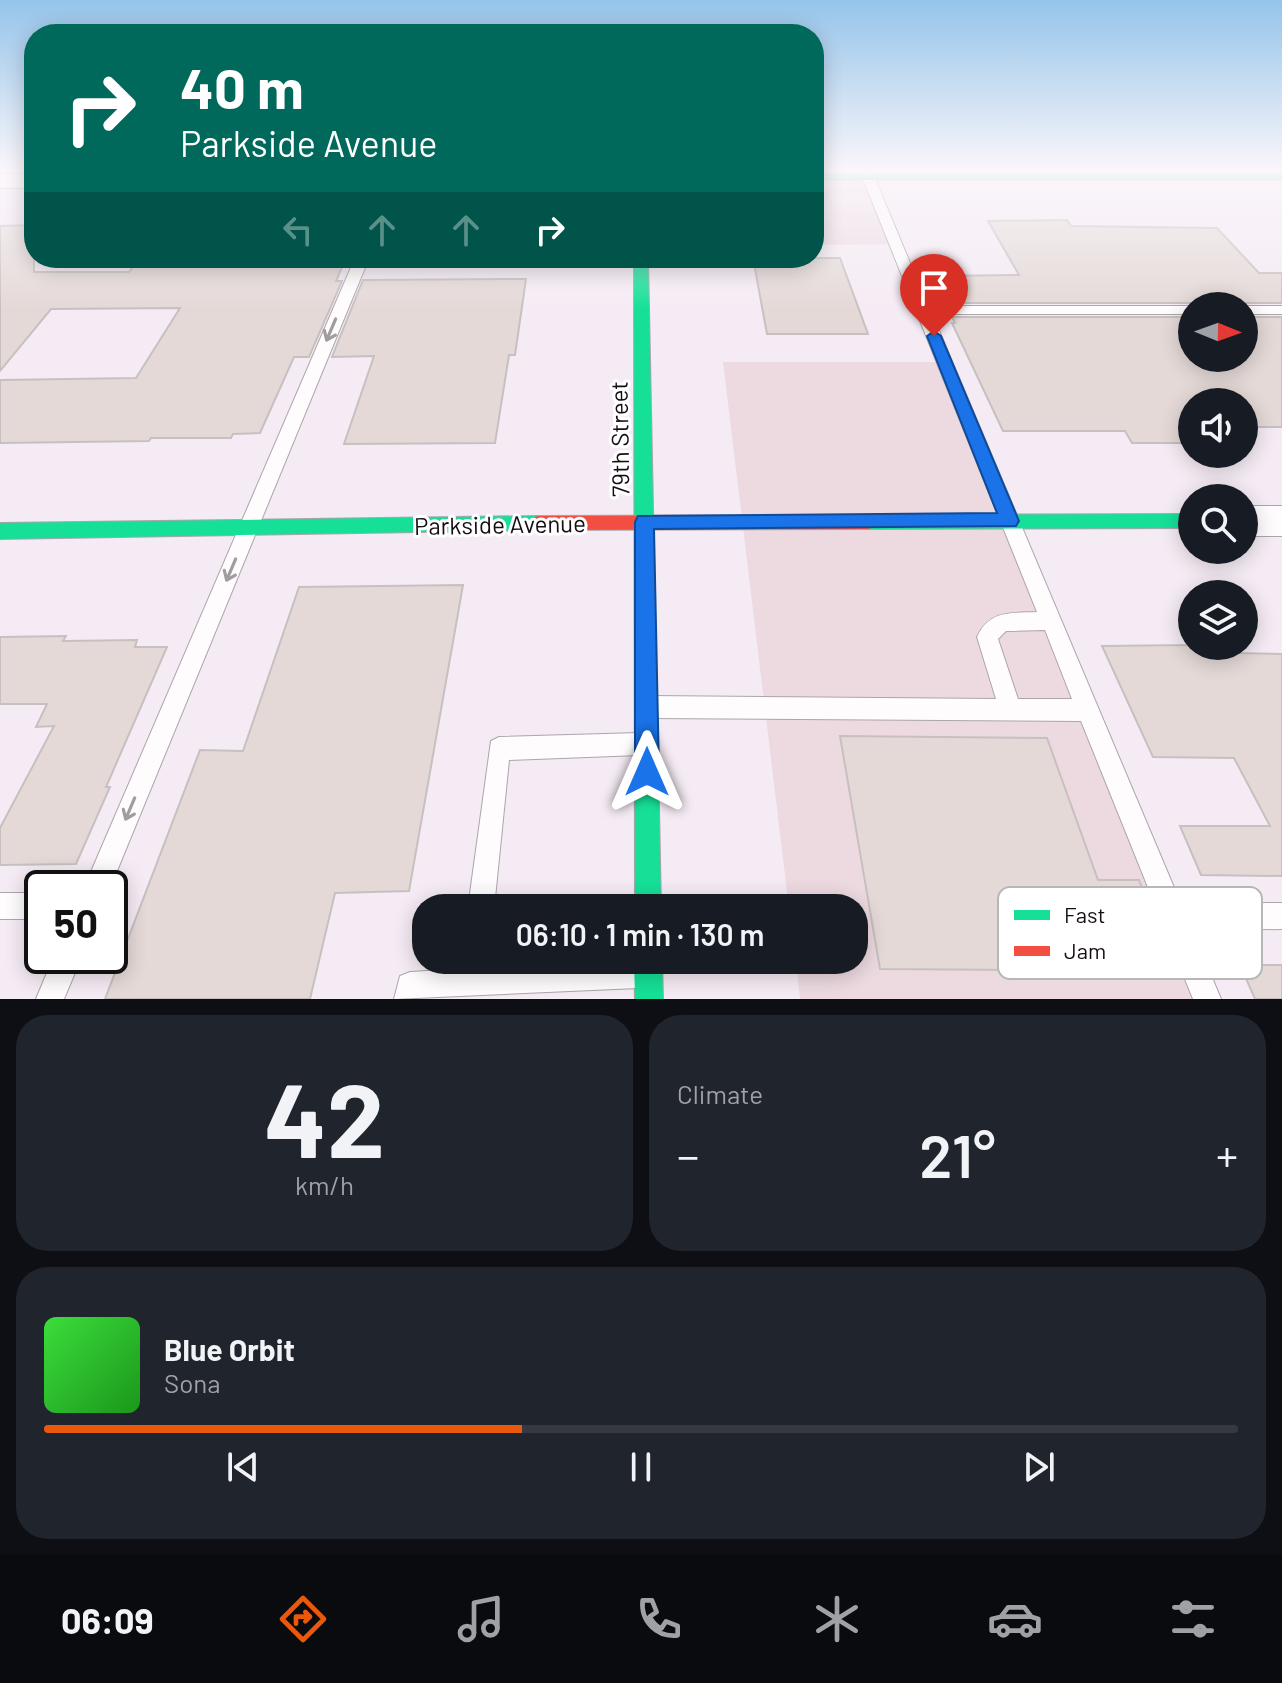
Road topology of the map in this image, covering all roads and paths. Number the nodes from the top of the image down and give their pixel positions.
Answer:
1 (884, 216) edge
2 (358, 268) edge
3 (641, 268) edge
4 (923, 310) junction
5 (1178, 310) edge
6 (1258, 310) edge
7 (1282, 310) edge
8 (1010, 521) junction
9 (1178, 521) edge
10 (1258, 521) edge
11 (1282, 521) edge
12 (644, 522) junction
13 (248, 527) junction
14 (0, 531) edge
15 (1051, 621) junction
16 (646, 707) junction
17 (1011, 710) junction
18 (1087, 710) junction
19 (647, 744) junction
20 (105, 870) edge
21 (1161, 887) edge
22 (483, 894) edge
23 (648, 894) edge
24 (0, 906) edge
25 (24, 906) edge
26 (1262, 916) edge
27 (1282, 916) edge
28 (60, 974) edge
29 (461, 974) edge
30 (562, 974) edge
31 (649, 977) edge
32 (1199, 979) edge
33 (50, 999) edge
34 (408, 999) edge
35 (1207, 999) edge

1 - 4 lane
2 -> 13 lane
3 - 12 street, 79th Street
4 - 5 lane
4 - 8 lane
6 - 7 lane
8 - 9 street, Parkside Avenue
8 - 12 street, Parkside Avenue
8 - 15 lane
10 - 11 street
12 - 13 street, Parkside Avenue
12 - 16 street, 79th Street
13 - 14 street, Parkside Avenue
13 -> 20 lane
15 - 17 lane
15 - 18 lane
16 - 17 lane
16 - 19 street, 79th Street
17 - 18 lane
18 - 21 lane
19 - 22 lane
19 - 23 street, 79th Street
24 - 25 lane
26 - 27 lane
28 - 33 lane
29 - 34 lane
30 - 31 lane
32 - 35 lane

